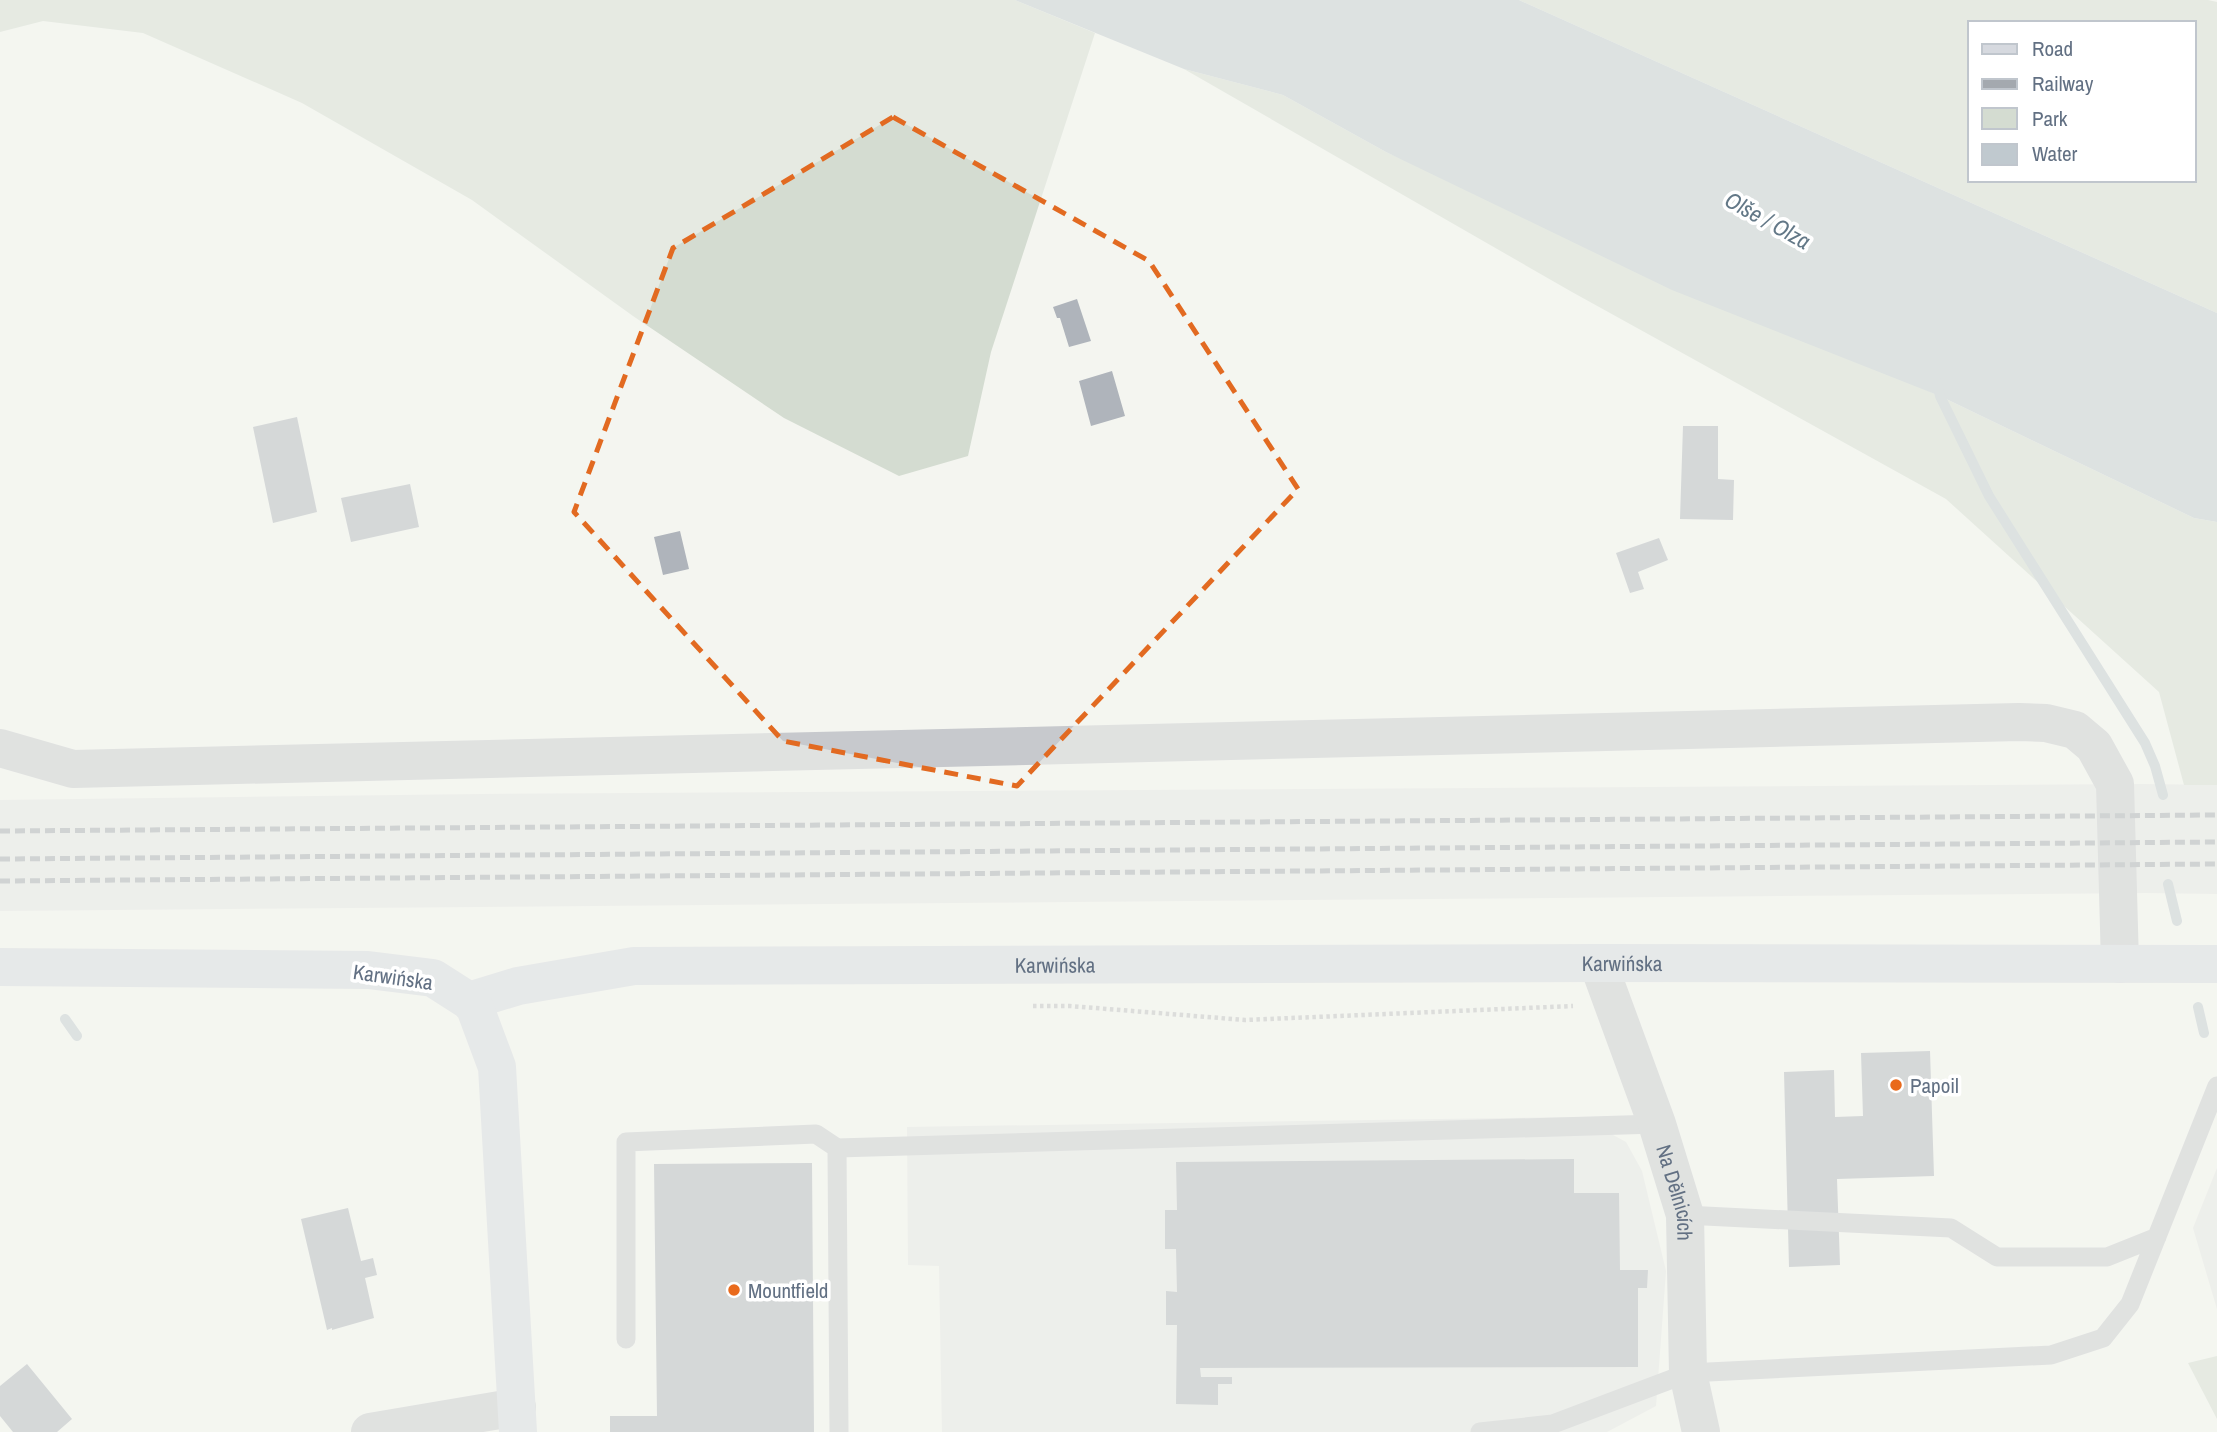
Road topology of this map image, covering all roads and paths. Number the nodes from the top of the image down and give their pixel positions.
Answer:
1 (0, 748) edge
2 (1598, 963) junction
3 (2120, 964) junction
4 (2217, 964) edge
5 (0, 967) edge
6 (469, 1001) junction
7 (1613, 1004) junction
8 (1029, 1006) dead end
9 (2217, 1086) edge
10 (1657, 1124) junction
11 (837, 1148) junction
12 (1685, 1215) junction
13 (2157, 1237) junction
14 (626, 1339) dead end
15 (1688, 1373) junction
16 (517, 1420) edge
17 (370, 1432) edge
18 (839, 1432) edge
19 (1480, 1432) edge
20 (1702, 1432) edge

1 - 3 street
2 - 3 main road, Karwińska
2 - 6 main road, Karwińska
2 - 7 street, Na Dělnicích
3 - 4 main road, Karwińska
5 - 6 main road, Karwińska
6 - 16 main road
7 - 8 path
7 - 10 street, Na Dělnicích
9 - 13 lane
10 - 11 lane
10 - 12 street, Na Dělnicích
11 - 14 lane
11 - 18 lane
12 - 13 lane
12 - 15 street, Na Dělnicích
13 - 15 lane
15 - 19 lane
15 - 20 street, Na Dělnicích
16 - 17 street

